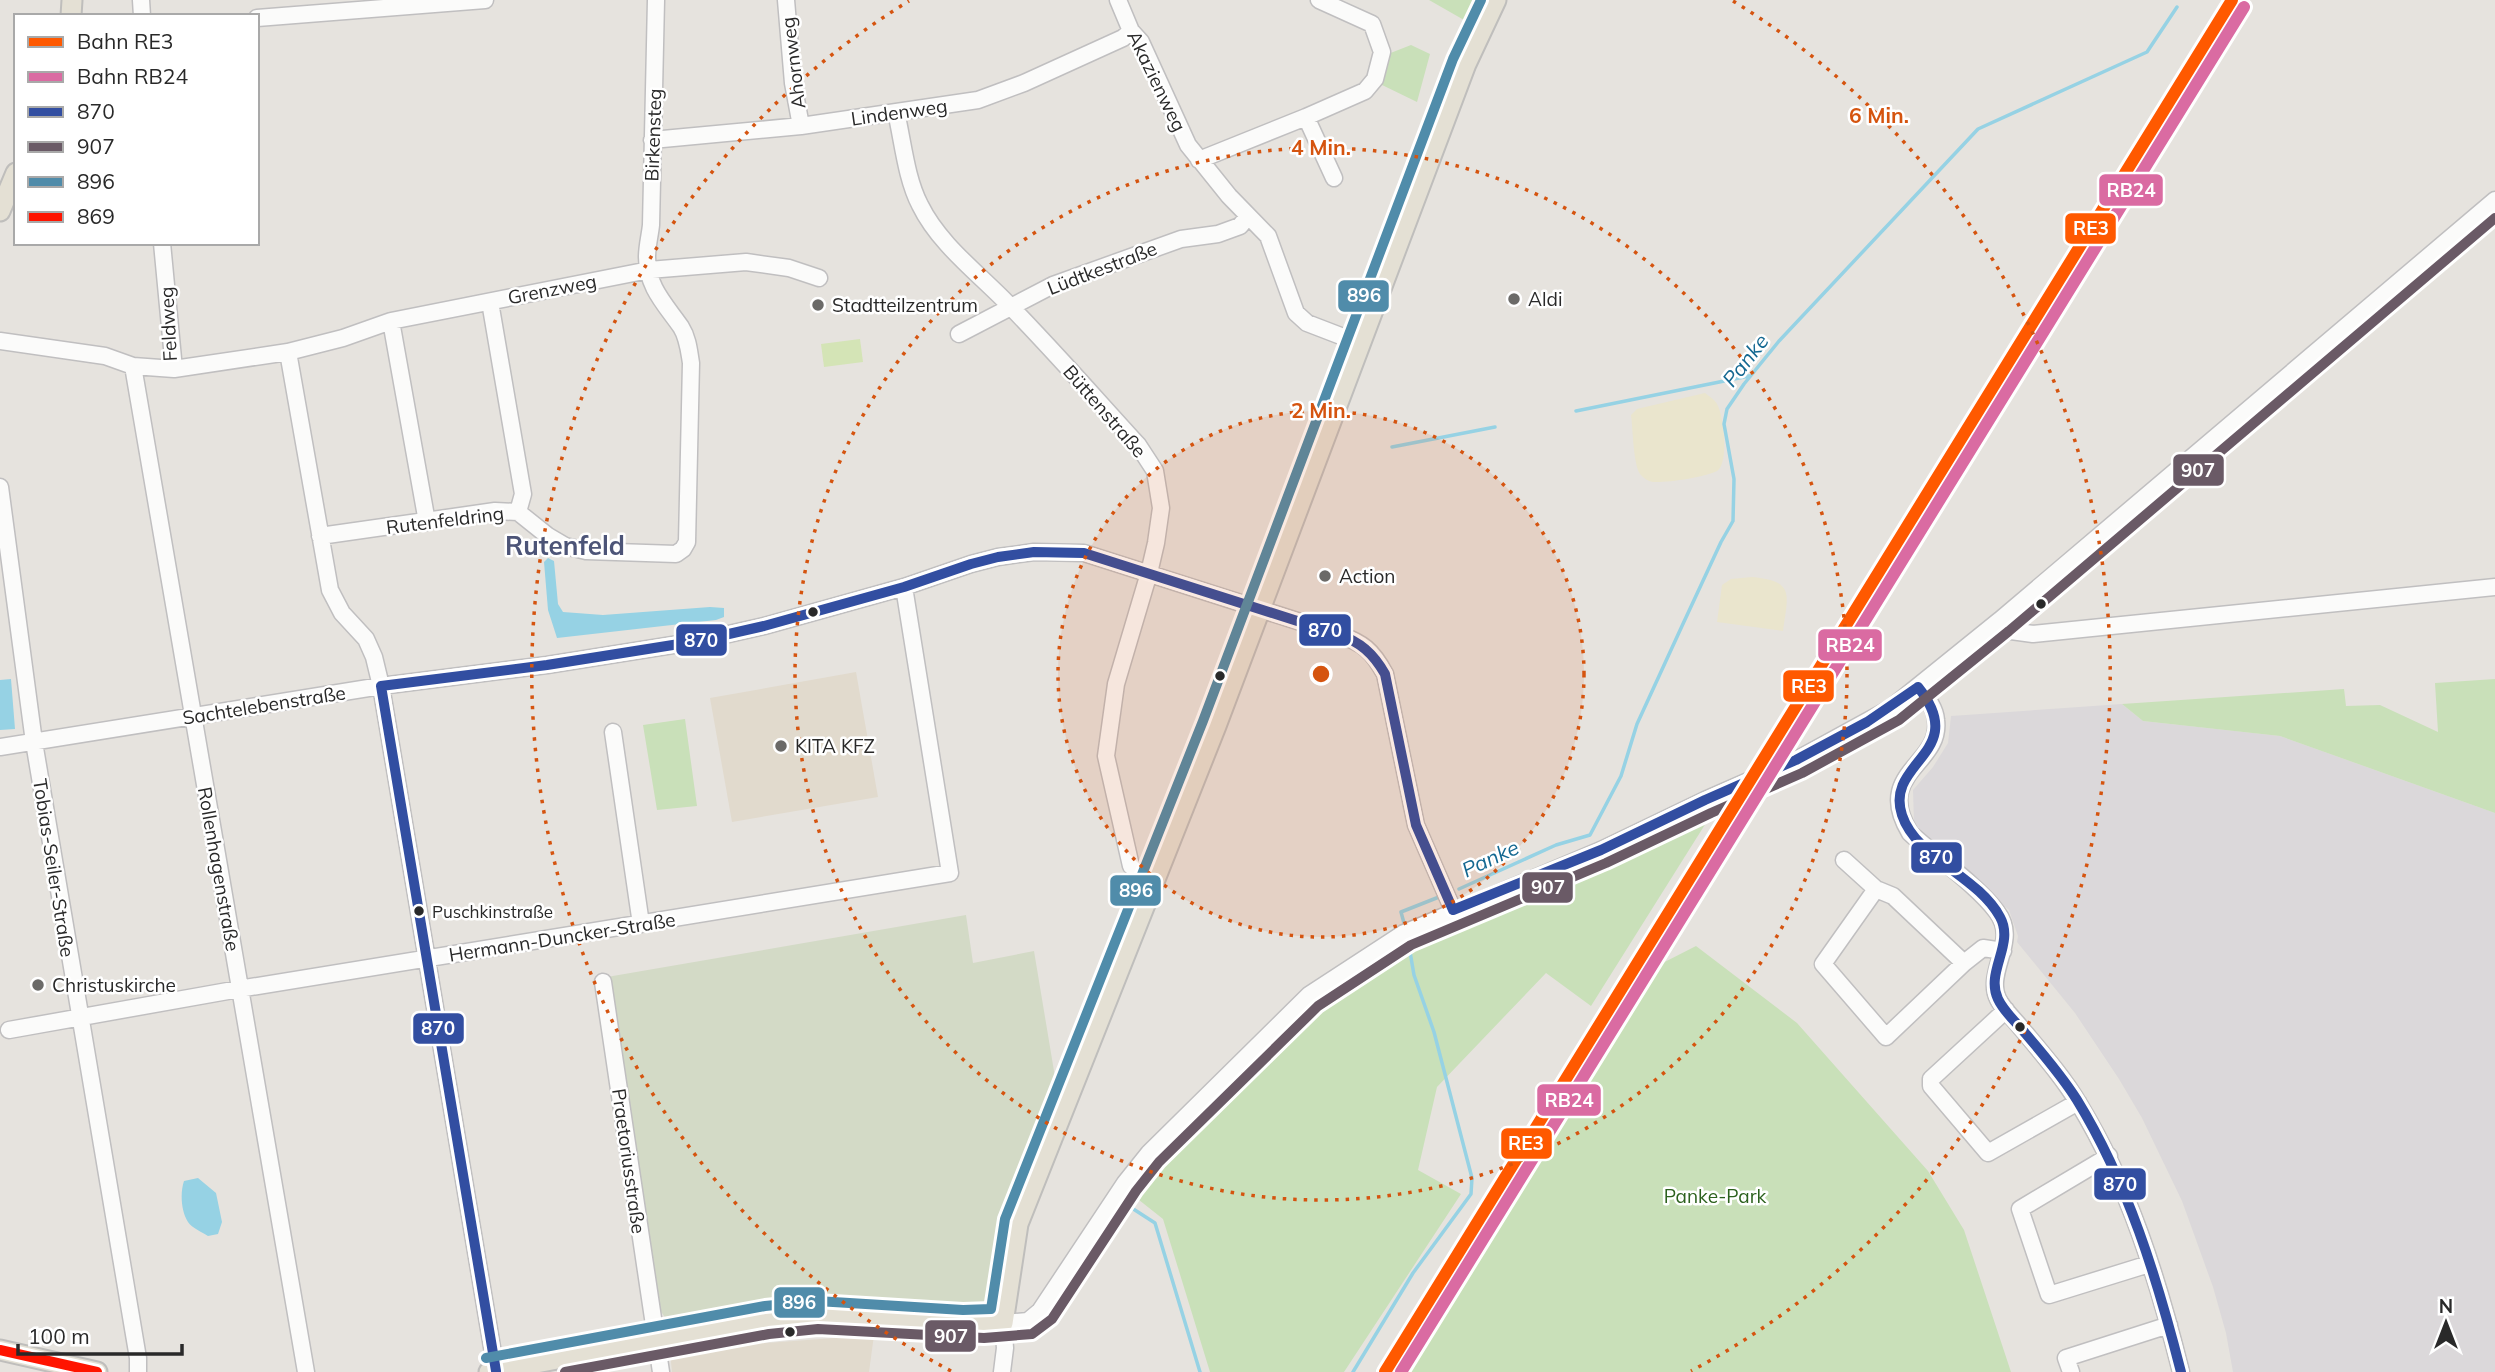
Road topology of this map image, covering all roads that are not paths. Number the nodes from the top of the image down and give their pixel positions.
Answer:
1 (485, 0) edge
2 (656, 0) edge
3 (786, 0) edge
4 (1118, 0) edge
5 (1319, 0) edge
6 (1496, 0) edge
7 (259, 18) edge
8 (1131, 30) junction
9 (896, 113) junction
10 (1306, 117) junction
11 (801, 126) junction
12 (652, 140) junction
13 (1199, 160) junction
14 (14, 178) edge
15 (1334, 178) dead end
16 (2495, 200) edge
17 (0, 211) edge
18 (1248, 216) junction
19 (162, 245) edge
20 (649, 270) junction
21 (819, 278) dead end
22 (489, 302) junction
23 (1011, 307) junction
24 (391, 321) junction
25 (959, 334) dead end
26 (0, 341) edge
27 (1359, 343) junction
28 (288, 352) junction
29 (134, 366) junction
30 (174, 369) junction
31 (0, 486) edge
32 (518, 512) junction
33 (427, 522) junction
34 (320, 536) junction
35 (1149, 573) junction
36 (904, 587) junction
37 (2495, 587) edge
38 (1261, 609) junction
39 (2000, 620) junction
40 (381, 686) junction
41 (1918, 687) junction
42 (195, 716) junction
43 (613, 732) dead end
44 (34, 742) junction
45 (0, 747) edge
46 (1844, 860) dead end
47 (1131, 866) dead end
48 (1876, 889) junction
49 (1453, 911) junction
50 (642, 924) junction
51 (2003, 951) junction
52 (426, 959) junction
53 (1964, 962) junction
54 (603, 982) dead end
55 (239, 989) junction
56 (2006, 1010) junction
57 (79, 1018) junction
58 (9, 1030) dead end
59 (2078, 1102) junction
60 (2109, 1156) junction
61 (2149, 1264) junction
62 (1003, 1323) junction
63 (2169, 1325) junction
64 (656, 1339) junction
65 (0, 1350) edge
66 (306, 1371) edge
67 (493, 1371) edge
68 (97, 1372) edge
69 (138, 1372) edge
70 (660, 1372) edge
71 (1002, 1372) edge
72 (2071, 1372) edge
73 (2181, 1372) edge

1 - 7 street
2 - 12 street, Birkensteg
3 - 11 street, Ahornweg
4 - 8 street, Akazienweg
5 - 10 street
6 - 27 main road
8 - 9 street, Lindenweg
8 - 13 street, Akazienweg
9 - 11 street, Lindenweg
9 - 23 street, Büttenstraße
10 - 13 street
10 - 15 street
11 - 12 street, Lindenweg
12 - 20 street, Birkensteg
13 - 18 street, Akazienweg
14 - 17 main road
16 - 39 street
18 - 23 street, Lüdtkestraße
18 - 27 street, Akazienweg
19 - 30 street, Feldweg
20 - 21 street, Grenzweg
20 - 22 street, Grenzweg
20 - 32 street, Rutenfeldring
22 - 24 street, Grenzweg
22 - 32 street
23 - 25 street, Lüdtkestraße
23 - 35 street, Büttenstraße
24 - 28 street, Grenzweg
24 - 33 street
26 - 29 street
27 - 38 main road
28 - 30 street, Grenzweg
28 - 34 street
29 - 30 street, Feldweg
29 - 42 street, Rollenhagenstraße
31 - 44 street, Tobias-Seiler-Straße
32 - 33 street, Rutenfeldring
33 - 34 street, Rutenfeldring
34 - 40 street
35 - 36 street, Sachtelebenstraße
35 - 38 street, Sachtelebenstraße
35 - 47 street, Büttenstraße
36 - 40 street, Sachtelebenstraße
36 - 50 street, Hermann-Duncker-Straße
37 - 39 street
38 - 49 street, Sachtelebenstraße
38 - 62 main road
39 - 41 street
40 - 42 street, Sachtelebenstraße
40 - 52 street
41 - 49 street
41 - 51 street
42 - 44 street, Sachtelebenstraße
42 - 55 street, Rollenhagenstraße
43 - 50 street
44 - 45 street, Sachtelebenstraße
44 - 57 street, Tobias-Seiler-Straße
46 - 48 street
48 - 53 street
48 - 53 street
49 - 62 street
50 - 52 street, Hermann-Duncker-Straße
51 - 53 street
51 - 56 street
52 - 55 street, Hermann-Duncker-Straße
52 - 67 street
54 - 64 street, Praetoriusstraße
55 - 57 street, Hermann-Duncker-Straße
55 - 66 street, Rollenhagenstraße
56 - 59 street
56 - 59 street
57 - 58 street, Hermann-Duncker-Straße
57 - 69 street, Tobias-Seiler-Straße
59 - 60 street
60 - 61 street
60 - 61 street
61 - 63 street
62 - 64 main road
62 - 71 street
63 - 72 street
63 - 73 street
64 - 67 main road
64 - 70 street, Praetoriusstraße
65 - 68 main road

